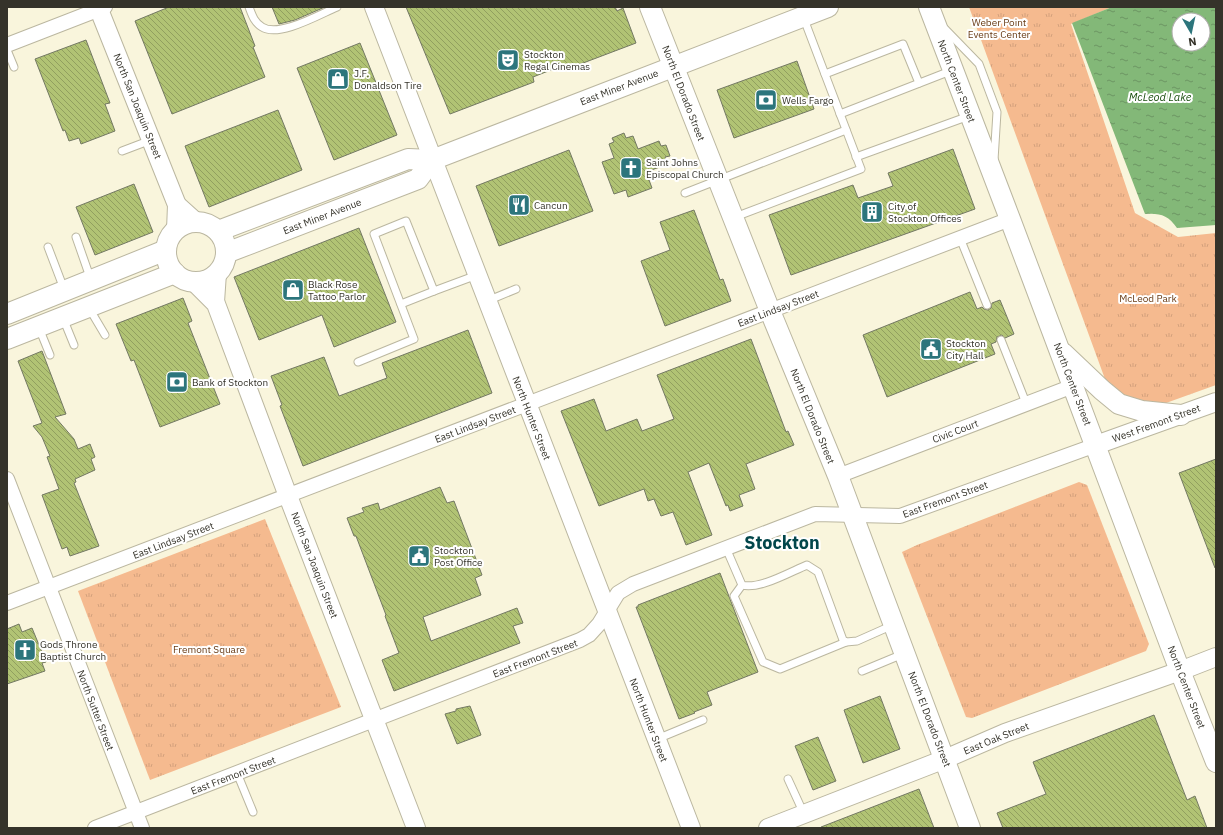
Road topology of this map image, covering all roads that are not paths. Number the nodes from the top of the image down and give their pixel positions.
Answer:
1 (249, 7) edge
2 (337, 7) edge
3 (374, 7) edge
4 (650, 7) edge
5 (828, 7) edge
6 (101, 8) edge
7 (930, 11) edge
8 (803, 16) junction
9 (7, 45) edge
10 (7, 50) edge
11 (673, 66) junction
12 (14, 67) dead end
13 (953, 70) junction
14 (825, 74) junction
15 (919, 83) junction
16 (840, 114) junction
17 (970, 116) junction
18 (846, 130) junction
19 (151, 140) junction
20 (122, 151) dead end
21 (856, 157) junction
22 (432, 160) junction
23 (993, 174) junction
24 (718, 179) junction
25 (685, 193) dead end
26 (177, 205) junction
27 (733, 218) junction
28 (1010, 219) junction
29 (197, 222) junction
30 (176, 230) junction
31 (218, 231) junction
32 (76, 236) dead end
33 (960, 238) junction
34 (48, 247) dead end
35 (166, 250) junction
36 (226, 253) junction
37 (217, 273) junction
38 (175, 274) junction
39 (477, 275) junction
40 (194, 282) junction
41 (516, 289) dead end
42 (65, 291) junction
43 (434, 291) junction
44 (90, 294) junction
45 (487, 301) junction
46 (215, 302) junction
47 (401, 304) junction
48 (987, 305) dead end
49 (770, 311) junction
50 (7, 314) edge
51 (63, 318) junction
52 (38, 327) junction
53 (105, 335) dead end
54 (7, 339) edge
55 (1001, 340) dead end
56 (74, 345) dead end
57 (1060, 350) junction
58 (50, 355) dead end
59 (358, 362) dead end
60 (1073, 386) junction
61 (1216, 402) edge
62 (1026, 403) junction
63 (527, 404) junction
64 (1180, 415) junction
65 (1096, 445) junction
66 (838, 476) junction
67 (7, 479) edge
68 (288, 496) junction
69 (852, 515) junction
70 (726, 548) junction
71 (742, 585) junction
72 (49, 588) junction
73 (7, 603) edge
74 (608, 612) junction
75 (894, 625) junction
76 (846, 642) junction
77 (905, 653) junction
78 (1216, 657) edge
79 (862, 670) dead end
80 (1180, 671) junction
81 (374, 720) junction
82 (704, 720) dead end
83 (656, 739) junction
84 (945, 759) junction
85 (1216, 762) edge
86 (237, 773) junction
87 (788, 779) dead end
88 (136, 812) junction
89 (253, 812) dead end
90 (804, 814) junction
91 (95, 828) edge
92 (142, 828) edge
93 (416, 828) edge
94 (691, 828) edge
95 (768, 828) edge
96 (970, 828) edge

1 - 2 lane
3 - 22 street, North Hunter Street
4 - 11 main road, North El Dorado Street
5 - 8 main road, East Miner Avenue
6 - 9 street
6 - 19 street, North San Joaquin Street
7 - 13 main road, North Center Street
7 - 23 lane
8 - 11 main road, East Miner Avenue
8 - 14 lane
10 - 12 lane
11 - 22 main road, East Miner Avenue
11 - 24 main road, North El Dorado Street
13 - 15 lane
13 - 17 main road, North Center Street
14 - 15 lane
14 - 16 lane
15 - 16 lane
16 - 18 lane
17 - 21 lane
17 - 23 main road, North Center Street
18 - 21 lane
18 - 24 lane
19 - 20 lane
19 - 26 street, North San Joaquin Street
21 - 27 lane
22 - 31 main road, East Miner Avenue
22 - 36 main road, East Miner Avenue
22 - 39 street, North Hunter Street
23 - 28 main road, North Center Street
24 - 25 lane
24 - 27 main road, North El Dorado Street
26 - 29 street, North San Joaquin Street
26 - 30 street, North San Joaquin Street
27 - 49 main road, North El Dorado Street
28 - 33 street, East Lindsay Street
28 - 57 main road, North Center Street
29 - 30 main road
29 - 31 main road
30 - 35 main road
31 - 36 main road
32 - 44 lane
33 - 48 lane
33 - 49 street, East Lindsay Street
34 - 42 lane
35 - 38 main road
35 - 44 main road
36 - 37 main road
37 - 40 main road
37 - 46 street, North San Joaquin Street
38 - 40 main road
38 - 44 main road
39 - 43 lane
39 - 45 street, North Hunter Street
40 - 46 street, North San Joaquin Street
41 - 45 lane
42 - 44 main road
42 - 50 main road
43 - 47 lane
43 - 47 lane
44 - 51 main road
44 - 53 lane
45 - 63 street, North Hunter Street
46 - 68 street, North San Joaquin Street
47 - 59 lane
49 - 63 street, East Lindsay Street
49 - 66 main road, North El Dorado Street
51 - 52 main road
51 - 56 lane
52 - 54 main road
52 - 58 lane
55 - 62 lane
57 - 60 main road, North Center Street
57 - 64 main road
60 - 62 street, Civic Court
60 - 65 main road, North Center Street
61 - 64 street, West Fremont Street
62 - 66 street, Civic Court
63 - 68 street, East Lindsay Street
63 - 74 street, North Hunter Street
64 - 65 street, West Fremont Street
65 - 69 street, East Fremont Street
65 - 80 main road, North Center Street
66 - 69 main road, North El Dorado Street
67 - 72 street, North Sutter Street
68 - 72 street, East Lindsay Street
68 - 81 street, North San Joaquin Street
69 - 70 street, East Fremont Street
69 - 75 main road, North El Dorado Street
70 - 71 lane
70 - 74 street, East Fremont Street
71 - 76 lane
71 - 76 lane
72 - 73 street, East Lindsay Street
72 - 88 street, North Sutter Street
74 - 81 street, East Fremont Street
74 - 83 street, North Hunter Street
75 - 76 lane
75 - 77 main road, North El Dorado Street
77 - 79 lane
77 - 84 main road, North El Dorado Street
78 - 80 street, East Oak Street
80 - 84 street, East Oak Street
80 - 85 main road, North Center Street
81 - 86 street, East Fremont Street
81 - 93 street, North San Joaquin Street
82 - 83 lane
83 - 94 street, North Hunter Street
84 - 90 street, East Oak Street
84 - 96 main road, North El Dorado Street
86 - 88 street, East Fremont Street
86 - 89 lane
87 - 90 lane
88 - 91 street, East Fremont Street
88 - 92 street, North Sutter Street
90 - 95 street, East Oak Street

